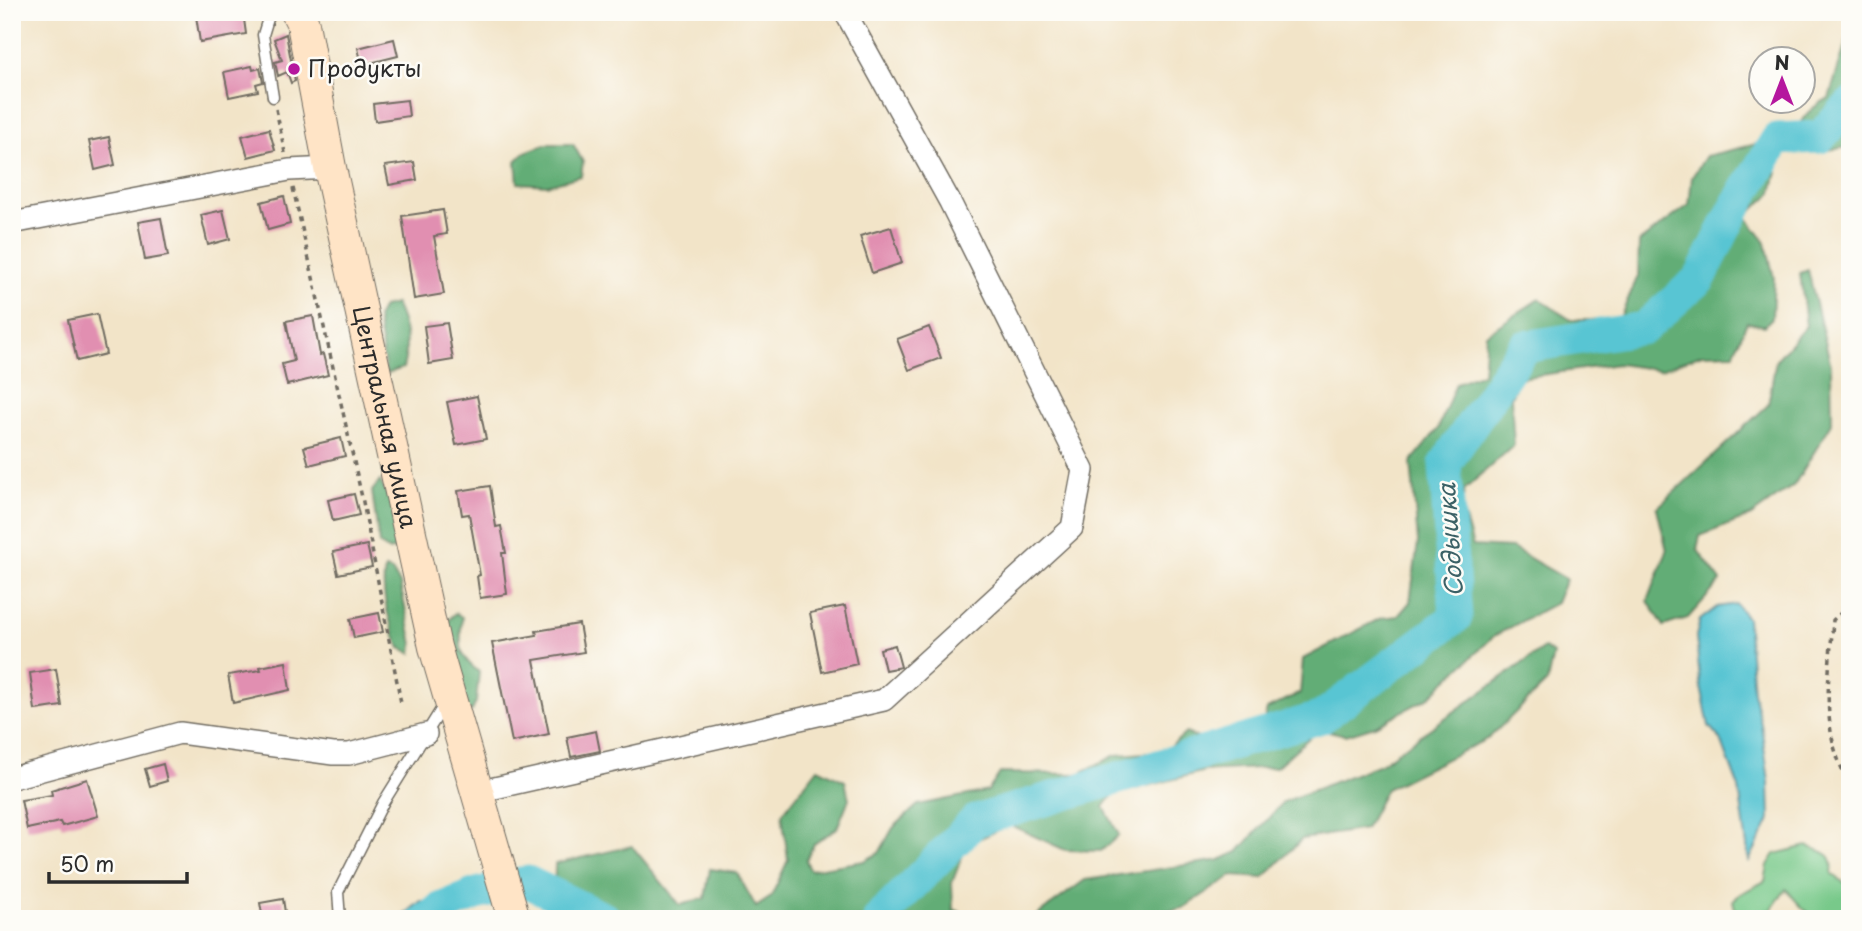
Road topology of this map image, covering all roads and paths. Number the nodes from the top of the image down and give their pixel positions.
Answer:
1 (270, 12) edge
2 (297, 12) edge
3 (845, 12) edge
4 (273, 97) joint
5 (330, 168) junction
6 (289, 170) junction
7 (12, 223) edge
8 (1850, 605) edge
9 (450, 696) junction
10 (401, 703) dead end
11 (426, 734) junction
12 (12, 778) edge
13 (1850, 784) edge
14 (481, 805) junction
15 (340, 919) edge
16 (514, 919) edge

1 - 4 lane
2 - 5 street, Центральная улица
3 - 14 street
4 - 6 path
5 - 6 street
5 - 9 street, Центральная улица
6 - 7 street
6 - 10 path
8 - 13 path
9 - 11 lane
9 - 14 street, Центральная улица
11 - 12 street
11 - 15 lane
14 - 16 street, Центральная улица

